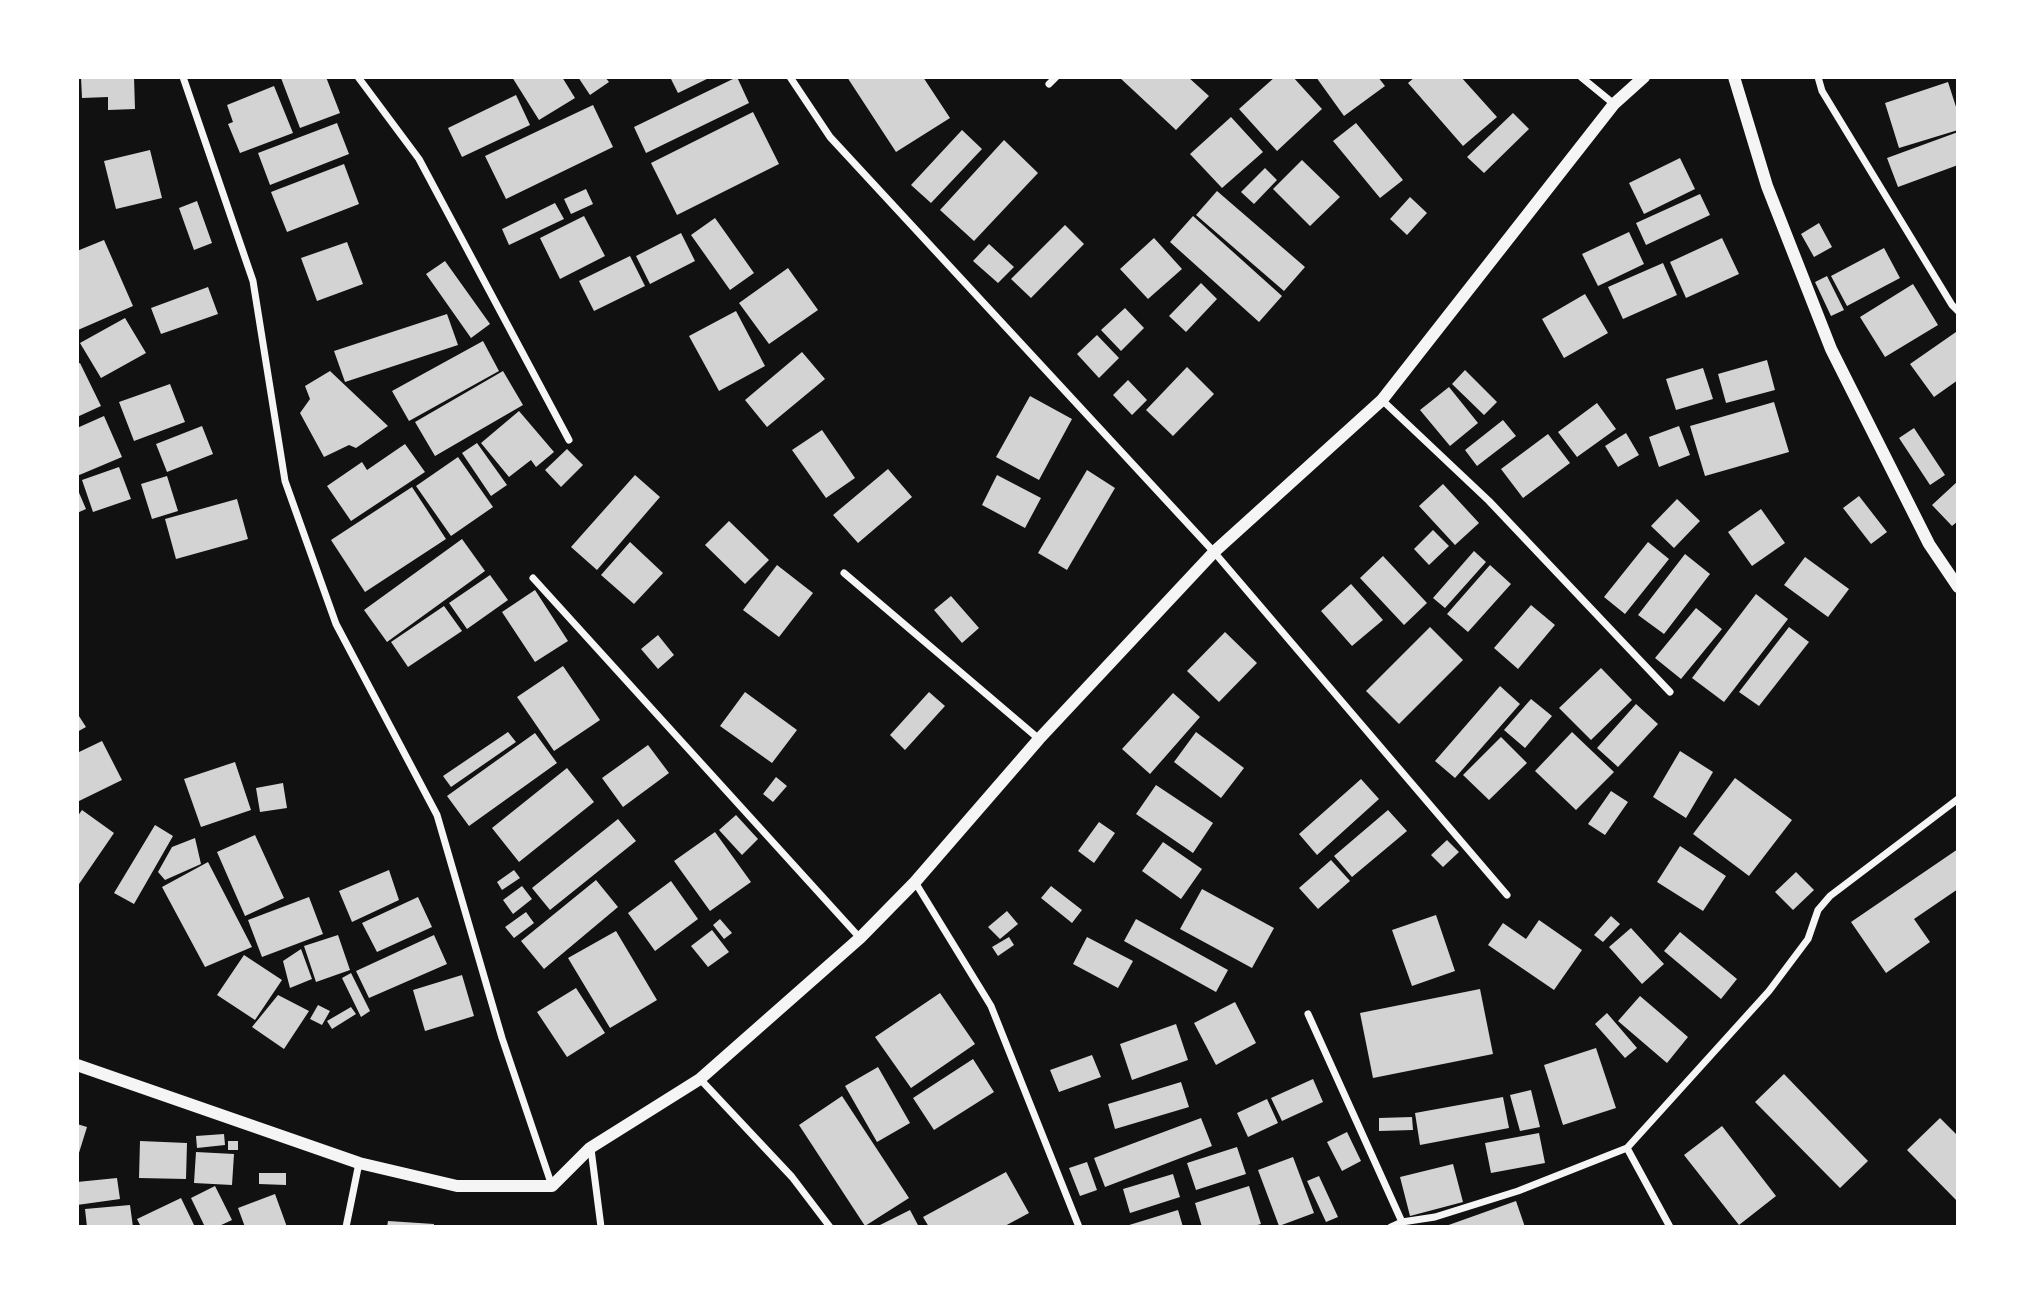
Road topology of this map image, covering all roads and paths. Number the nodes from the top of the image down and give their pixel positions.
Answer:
1 (183, 77) edge
2 (358, 77) edge
3 (790, 77) edge
4 (1056, 77) edge
5 (1581, 77) edge
6 (1644, 77) edge
7 (1734, 77) edge
8 (1818, 77) edge
9 (1049, 84) dead end
10 (1614, 104) junction
11 (1958, 311) edge
12 (1382, 400) junction
13 (569, 440) dead end
14 (1214, 552) junction
15 (844, 573) dead end
16 (533, 578) dead end
17 (1958, 587) edge
18 (1670, 692) dead end
19 (1039, 740) junction
20 (1958, 799) edge
21 (915, 882) junction
22 (1507, 895) dead end
23 (860, 938) junction
24 (1308, 1014) dead end
25 (77, 1065) edge
26 (700, 1079) junction
27 (590, 1148) junction
28 (1627, 1148) junction
29 (359, 1163) junction
30 (552, 1186) junction
31 (1402, 1222) junction
32 (346, 1227) edge
33 (601, 1227) edge
34 (830, 1227) edge
35 (1079, 1227) edge
36 (1391, 1227) edge
37 (1670, 1227) edge

1 - 30 street
2 - 13 street
3 - 14 street
4 - 9 street
5 - 10 street
6 - 10 street
7 - 17 street
8 - 11 street
10 - 12 street
12 - 14 street
12 - 18 street
14 - 19 street
14 - 22 street
15 - 19 street
16 - 23 street
19 - 21 street
20 - 28 street
21 - 23 street
21 - 35 street
23 - 26 street
24 - 31 street
25 - 29 street
26 - 27 street
26 - 34 street
27 - 30 street
27 - 33 street
28 - 31 street
28 - 37 street
29 - 30 street
29 - 32 street
31 - 36 street

